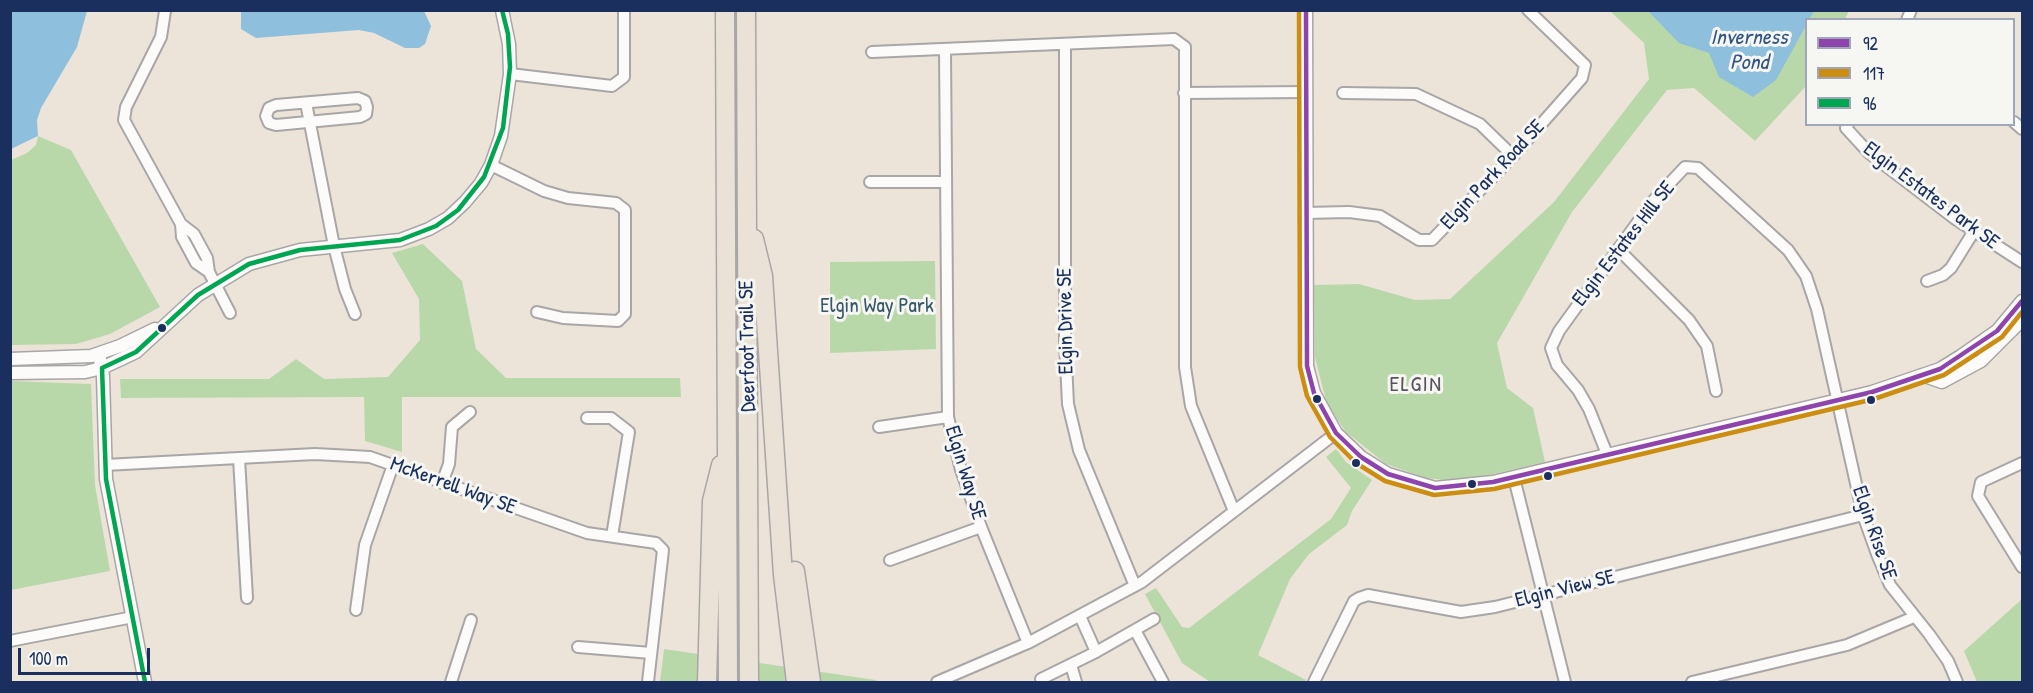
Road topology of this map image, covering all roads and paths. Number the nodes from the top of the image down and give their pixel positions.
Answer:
1 (502, 10) edge
2 (624, 10) edge
3 (725, 10) edge
4 (746, 10) edge
5 (1306, 10) edge
6 (1528, 10) edge
7 (165, 11) edge
8 (1065, 45) junction
9 (945, 50) junction
10 (872, 52) dead end
11 (510, 74) junction
12 (1306, 92) junction
13 (1184, 93) junction
14 (1343, 93) dead end
15 (306, 103) junction
16 (310, 122) junction
17 (1847, 126) edge
18 (1513, 156) junction
19 (491, 165) junction
20 (870, 182) dead end
21 (946, 182) junction
22 (746, 202) junction
23 (1305, 213) junction
24 (1974, 231) junction
25 (334, 246) junction
26 (1618, 249) junction
27 (2022, 262) edge
28 (212, 278) junction
29 (1927, 281) dead end
30 (2022, 301) edge
31 (537, 312) dead end
32 (230, 313) dead end
33 (355, 314) dead end
34 (2022, 321) edge
35 (161, 326) junction
36 (99, 354) junction
37 (10, 359) edge
38 (102, 368) junction
39 (10, 374) edge
40 (1922, 375) junction
41 (1716, 391) dead end
42 (1838, 400) junction
43 (470, 412) dead end
44 (948, 417) junction
45 (587, 418) dead end
46 (879, 427) dead end
47 (1336, 434) junction
48 (727, 443) junction
49 (1607, 454) junction
50 (239, 458) junction
51 (2022, 463) edge
52 (105, 465) junction
53 (393, 465) junction
54 (775, 475) junction
55 (1514, 478) junction
56 (442, 483) junction
57 (1234, 511) junction
58 (1863, 515) junction
59 (981, 527) junction
60 (612, 536) junction
61 (890, 560) dead end
62 (2022, 567) edge
63 (1135, 586) junction
64 (1544, 594) junction
65 (247, 598) dead end
66 (356, 610) dead end
67 (1080, 616) junction
68 (132, 617) junction
69 (1914, 617) junction
70 (1154, 619) dead end
71 (471, 620) dead end
72 (1135, 630) junction
73 (10, 641) edge
74 (1028, 643) junction
75 (578, 647) dead end
76 (1096, 652) junction
77 (651, 653) junction
78 (1071, 665) junction
79 (1041, 679) dead end
80 (145, 682) edge
81 (452, 682) edge
82 (648, 682) edge
83 (707, 682) edge
84 (728, 682) edge
85 (749, 682) edge
86 (796, 682) edge
87 (811, 682) edge
88 (937, 682) edge
89 (1076, 682) edge
90 (1163, 682) edge
91 (1314, 682) edge
92 (1565, 682) edge
93 (1692, 682) edge
94 (1957, 682) edge

1 - 11 street
2 - 11 street
3 - 48 highway, Deerfoot Trail SE
4 - 22 highway, Deerfoot Trail SE
5 - 12 street
6 - 18 street, Elgin Park Road SE
7 - 28 street
8 - 9 street
8 - 13 street
8 - 63 street, Elgin Drive SE
9 - 10 street
9 - 21 street, Elgin Way SE
11 - 19 street
12 - 13 street
12 - 23 street
13 - 57 street
14 - 18 street
15 - 16 street
15 - 16 street
15 - 16 street
16 - 25 street
17 - 24 street, Elgin Estates Park SE
18 - 23 street, Elgin Park Road SE
19 - 25 street
19 - 31 street
20 - 21 street
21 - 44 street, Elgin Way SE
22 - 54 highway
22 - 85 highway, Deerfoot Trail SE
23 - 47 street
24 - 27 street, Elgin Estates Park SE
24 - 29 street
25 - 28 street
25 - 33 street
26 - 41 street
26 - 42 street, Elgin Estates Hill SE
26 - 49 street, Elgin Estates Hill SE
28 - 32 street
28 - 35 street
30 - 40 street
34 - 40 street
35 - 36 street
35 - 38 street
36 - 37 street
36 - 38 street
38 - 39 street
38 - 52 street
40 - 42 street
42 - 49 street
42 - 58 street, Elgin Rise SE
43 - 56 street
44 - 46 street
44 - 59 street, Elgin Way SE
45 - 60 street
47 - 55 street
47 - 57 street
48 - 83 highway
48 - 84 highway, Deerfoot Trail SE
49 - 55 street
50 - 52 street, McKerrell Way SE
50 - 53 street, McKerrell Way SE
50 - 65 street
51 - 62 street
52 - 68 street
53 - 56 street, McKerrell Way SE
53 - 66 street
54 - 86 highway
54 - 87 highway
55 - 64 street
56 - 60 street, McKerrell Way SE
57 - 63 street
58 - 64 street, Elgin View SE
58 - 69 street, Elgin Rise SE
59 - 61 street
59 - 74 street, Elgin Way SE
60 - 77 street, McKerrell Way SE
63 - 67 street
64 - 91 street, Elgin View SE
64 - 92 street
67 - 74 street
67 - 76 street
68 - 73 street
68 - 80 street
69 - 93 street
69 - 94 street, Elgin Rise SE
70 - 72 street
71 - 81 street
72 - 76 street
72 - 90 street
74 - 88 street
75 - 77 street
76 - 78 street
77 - 82 street, McKerrell Way SE
78 - 79 street
78 - 89 street

